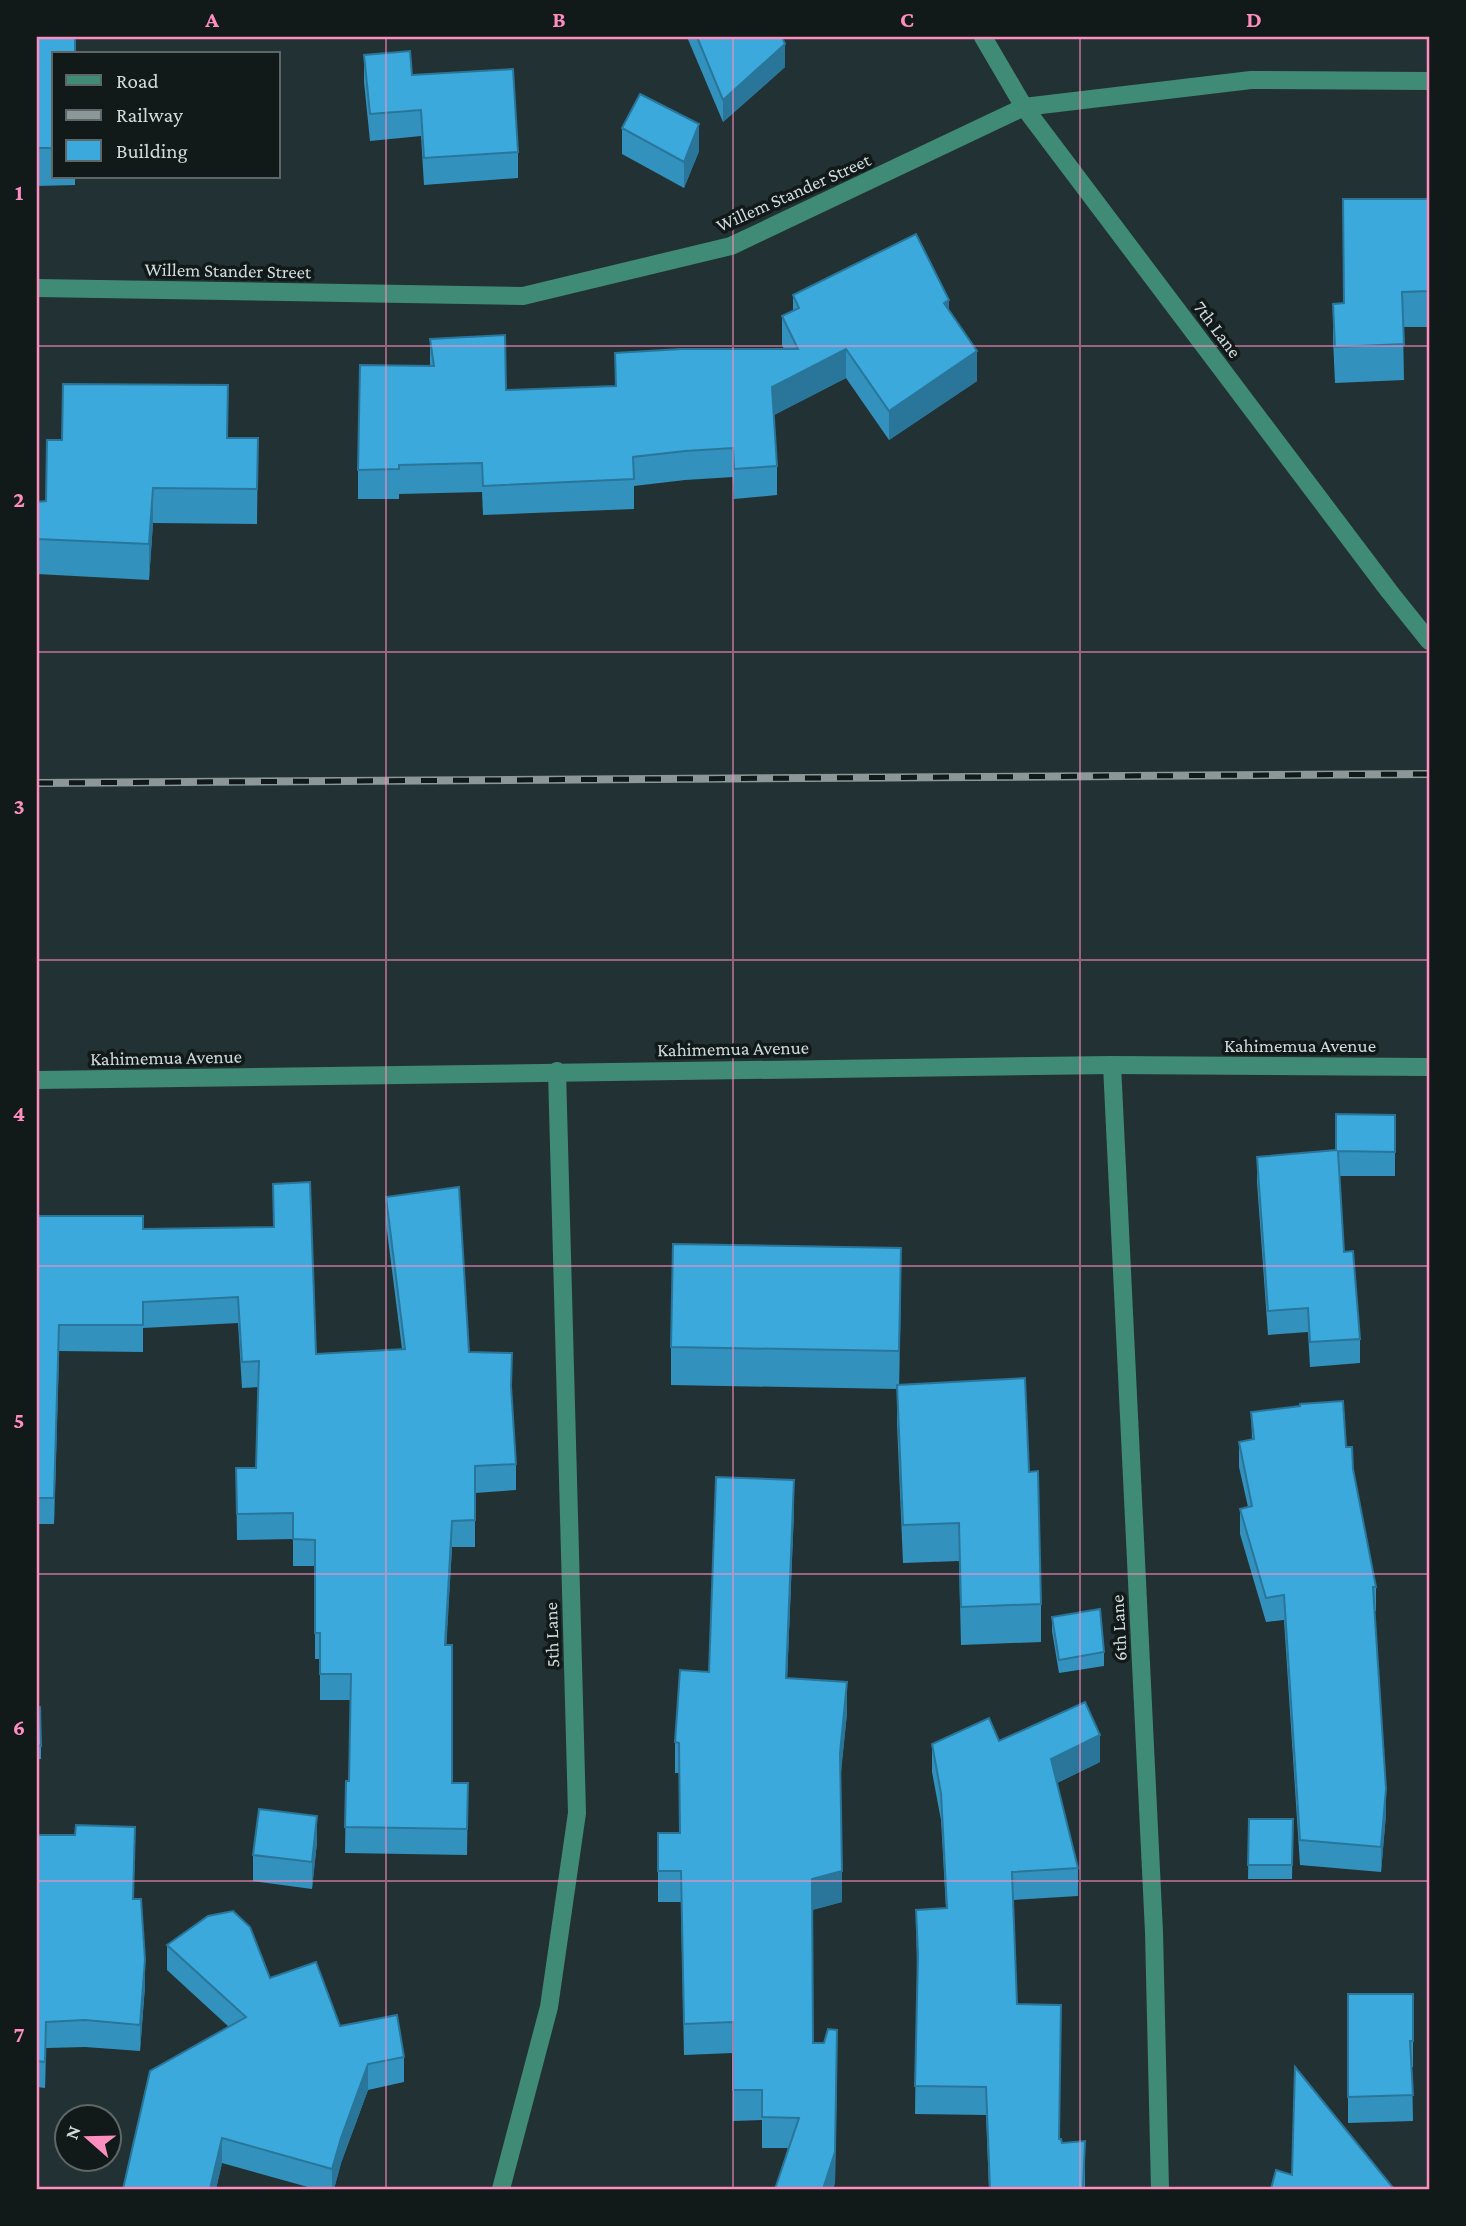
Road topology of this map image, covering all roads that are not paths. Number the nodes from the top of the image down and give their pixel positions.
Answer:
1 (983, 37) edge
2 (1429, 81) edge
3 (1024, 107) junction
4 (37, 288) edge
5 (1429, 641) edge
6 (1112, 1065) junction
7 (1429, 1067) edge
8 (557, 1071) junction
9 (37, 1080) edge
10 (501, 2189) edge
11 (1160, 2189) edge

1 - 3 street, 7th Lane
2 - 3 street, Willem Stander Street
3 - 4 street, Willem Stander Street
3 - 5 street, 7th Lane
6 - 7 street, Kahimemua Avenue
6 - 8 street, Kahimemua Avenue
6 - 11 street, 6th Lane
8 - 9 street, Kahimemua Avenue
8 - 10 street, 5th Lane

